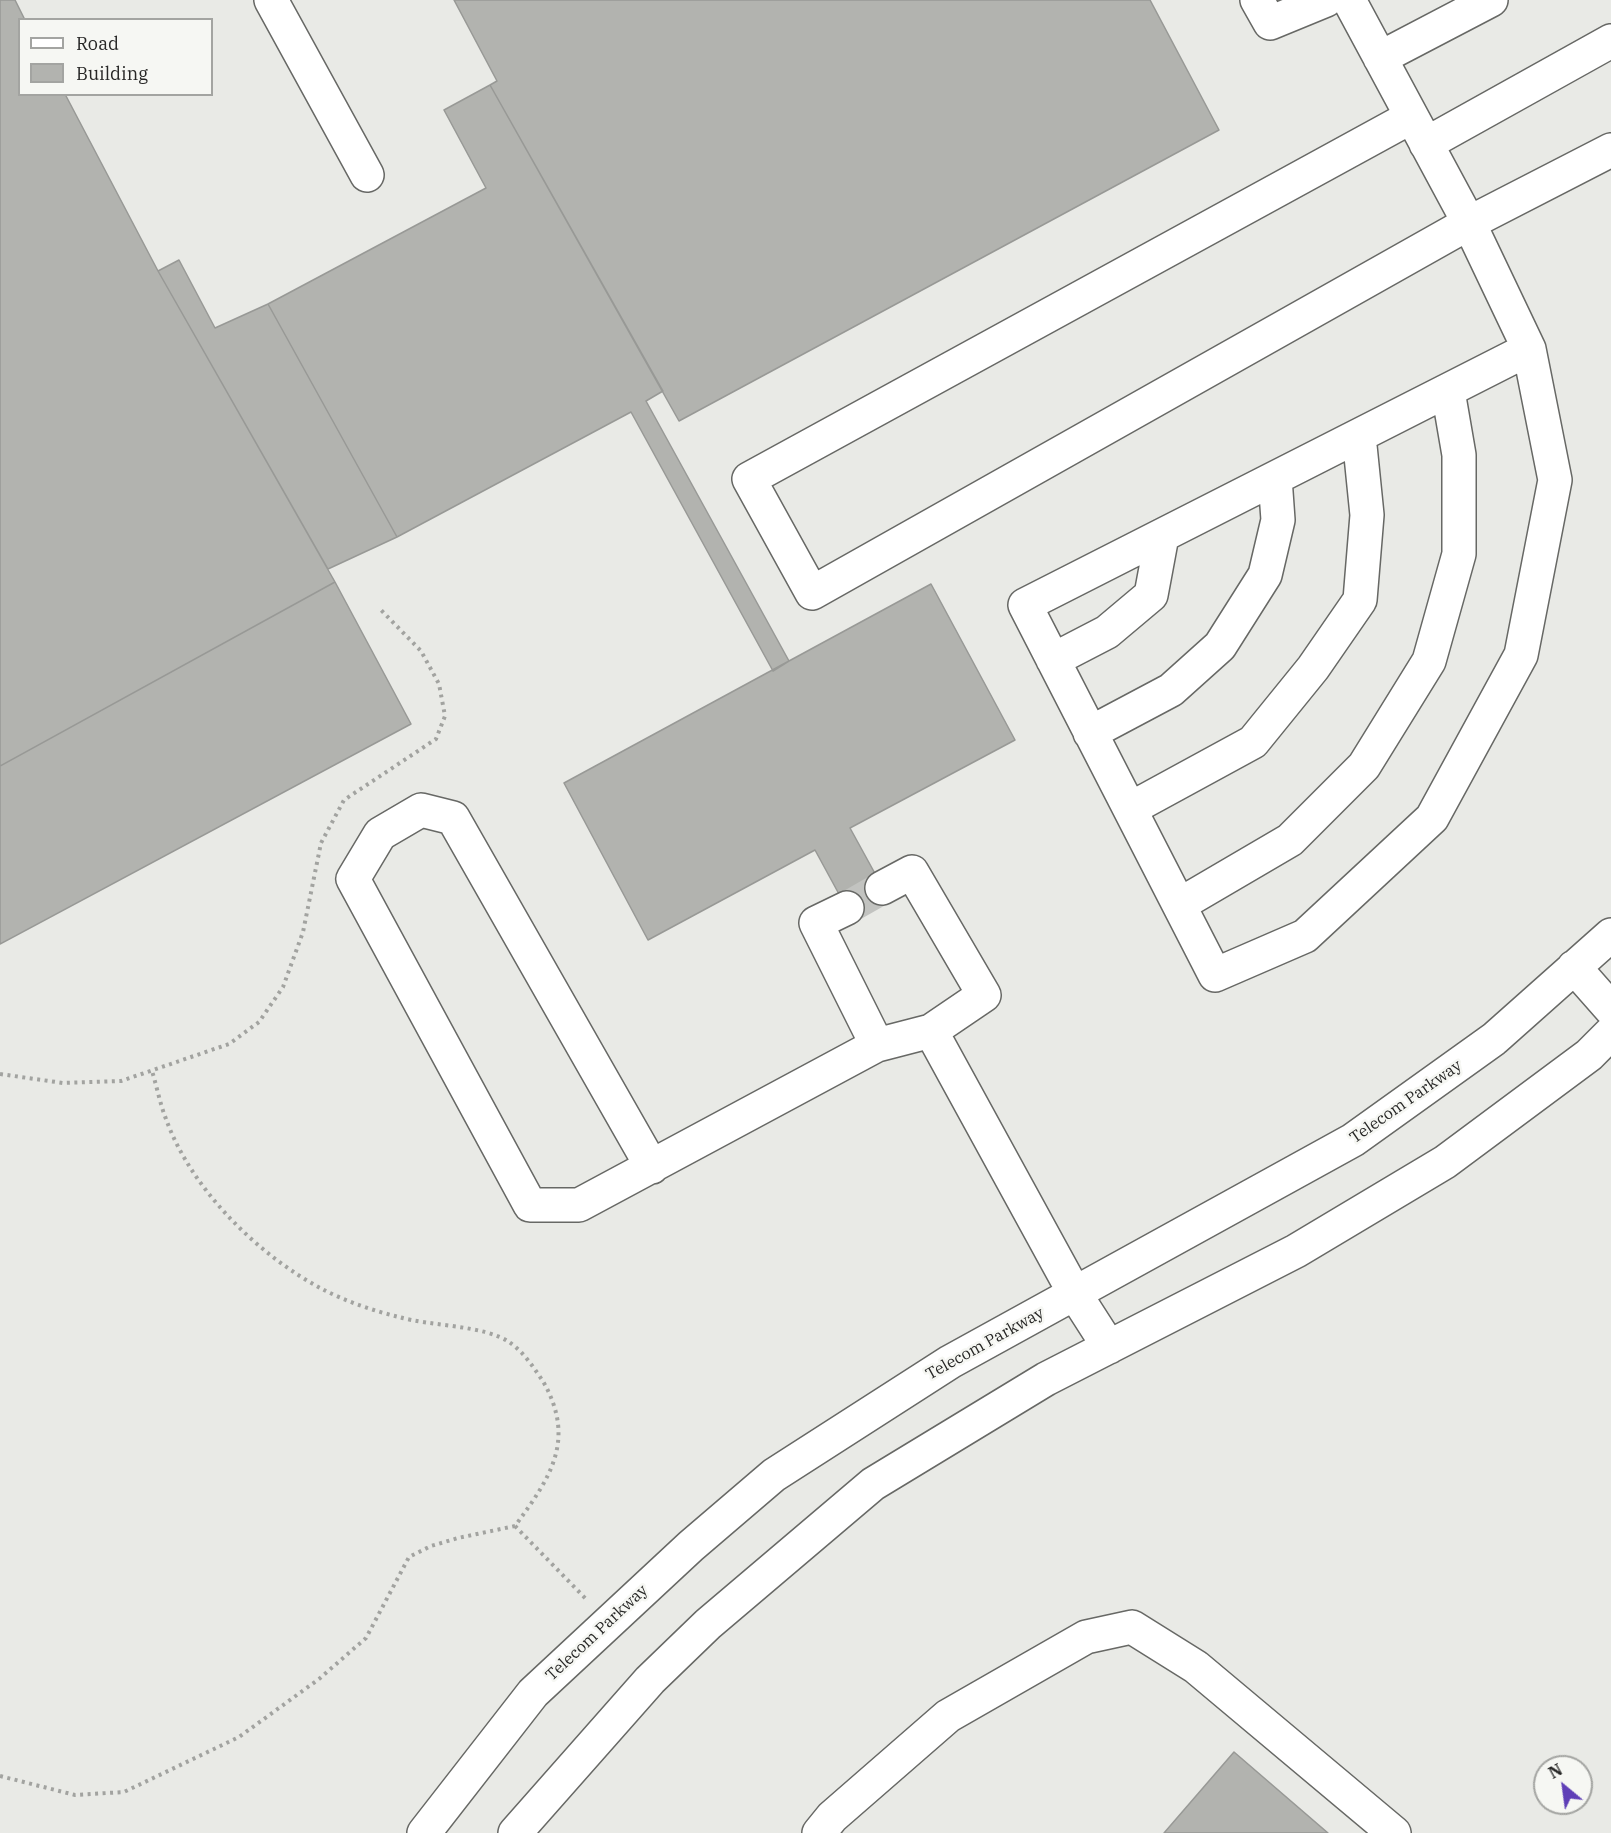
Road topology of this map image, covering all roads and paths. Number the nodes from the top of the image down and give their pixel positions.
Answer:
1 (271, 0) edge
2 (1257, 0) edge
3 (1326, 0) edge
4 (1349, 0) edge
5 (1491, 0) edge
6 (1611, 41) edge
7 (1380, 58) junction
8 (1419, 130) junction
9 (1611, 150) edge
10 (368, 175) dead end
11 (1468, 222) junction
12 (1529, 349) junction
13 (1448, 391) junction
14 (1359, 436) junction
15 (1275, 478) junction
16 (1162, 536) junction
17 (381, 610) dead end
18 (1053, 660) junction
19 (1090, 733) junction
20 (1130, 809) junction
21 (882, 888) tunnel mouth
22 (1179, 905) junction
23 (847, 908) tunnel mouth
24 (1611, 935) edge
25 (1574, 967) junction
26 (1611, 1009) edge
27 (931, 1031) junction
28 (1611, 1033) edge
29 (877, 1045) junction
30 (152, 1071) junction
31 (0, 1074) edge
32 (652, 1167) junction
33 (1075, 1294) junction
34 (1109, 1347) junction
35 (515, 1526) junction
36 (608, 1622) junction
37 (0, 1776) edge
38 (424, 1833) edge
39 (515, 1833) edge
40 (819, 1833) edge
41 (1394, 1833) edge

1 - 10 street
2 - 3 street
4 - 7 street
5 - 7 street
6 - 8 street
7 - 8 street
8 - 11 street
8 - 11 street
9 - 11 street
11 - 12 street
12 - 13 street
12 - 22 street
13 - 14 street
13 - 22 street
14 - 15 street
14 - 20 street
15 - 16 street
15 - 19 street
16 - 18 street
16 - 18 street
17 - 30 path
18 - 19 street
19 - 20 street
20 - 22 street
21 - 27 street
23 - 29 street
24 - 25 street, Telecom Parkway
25 - 26 street
25 - 33 street, Telecom Parkway
27 - 29 street
27 - 33 street
28 - 34 street
29 - 32 street
30 - 31 path
30 - 35 path
32 - 32 street
33 - 34 street
33 - 36 street, Telecom Parkway
34 - 39 street
35 - 36 path
35 - 37 path
36 - 38 street, Telecom Parkway
40 - 41 street

